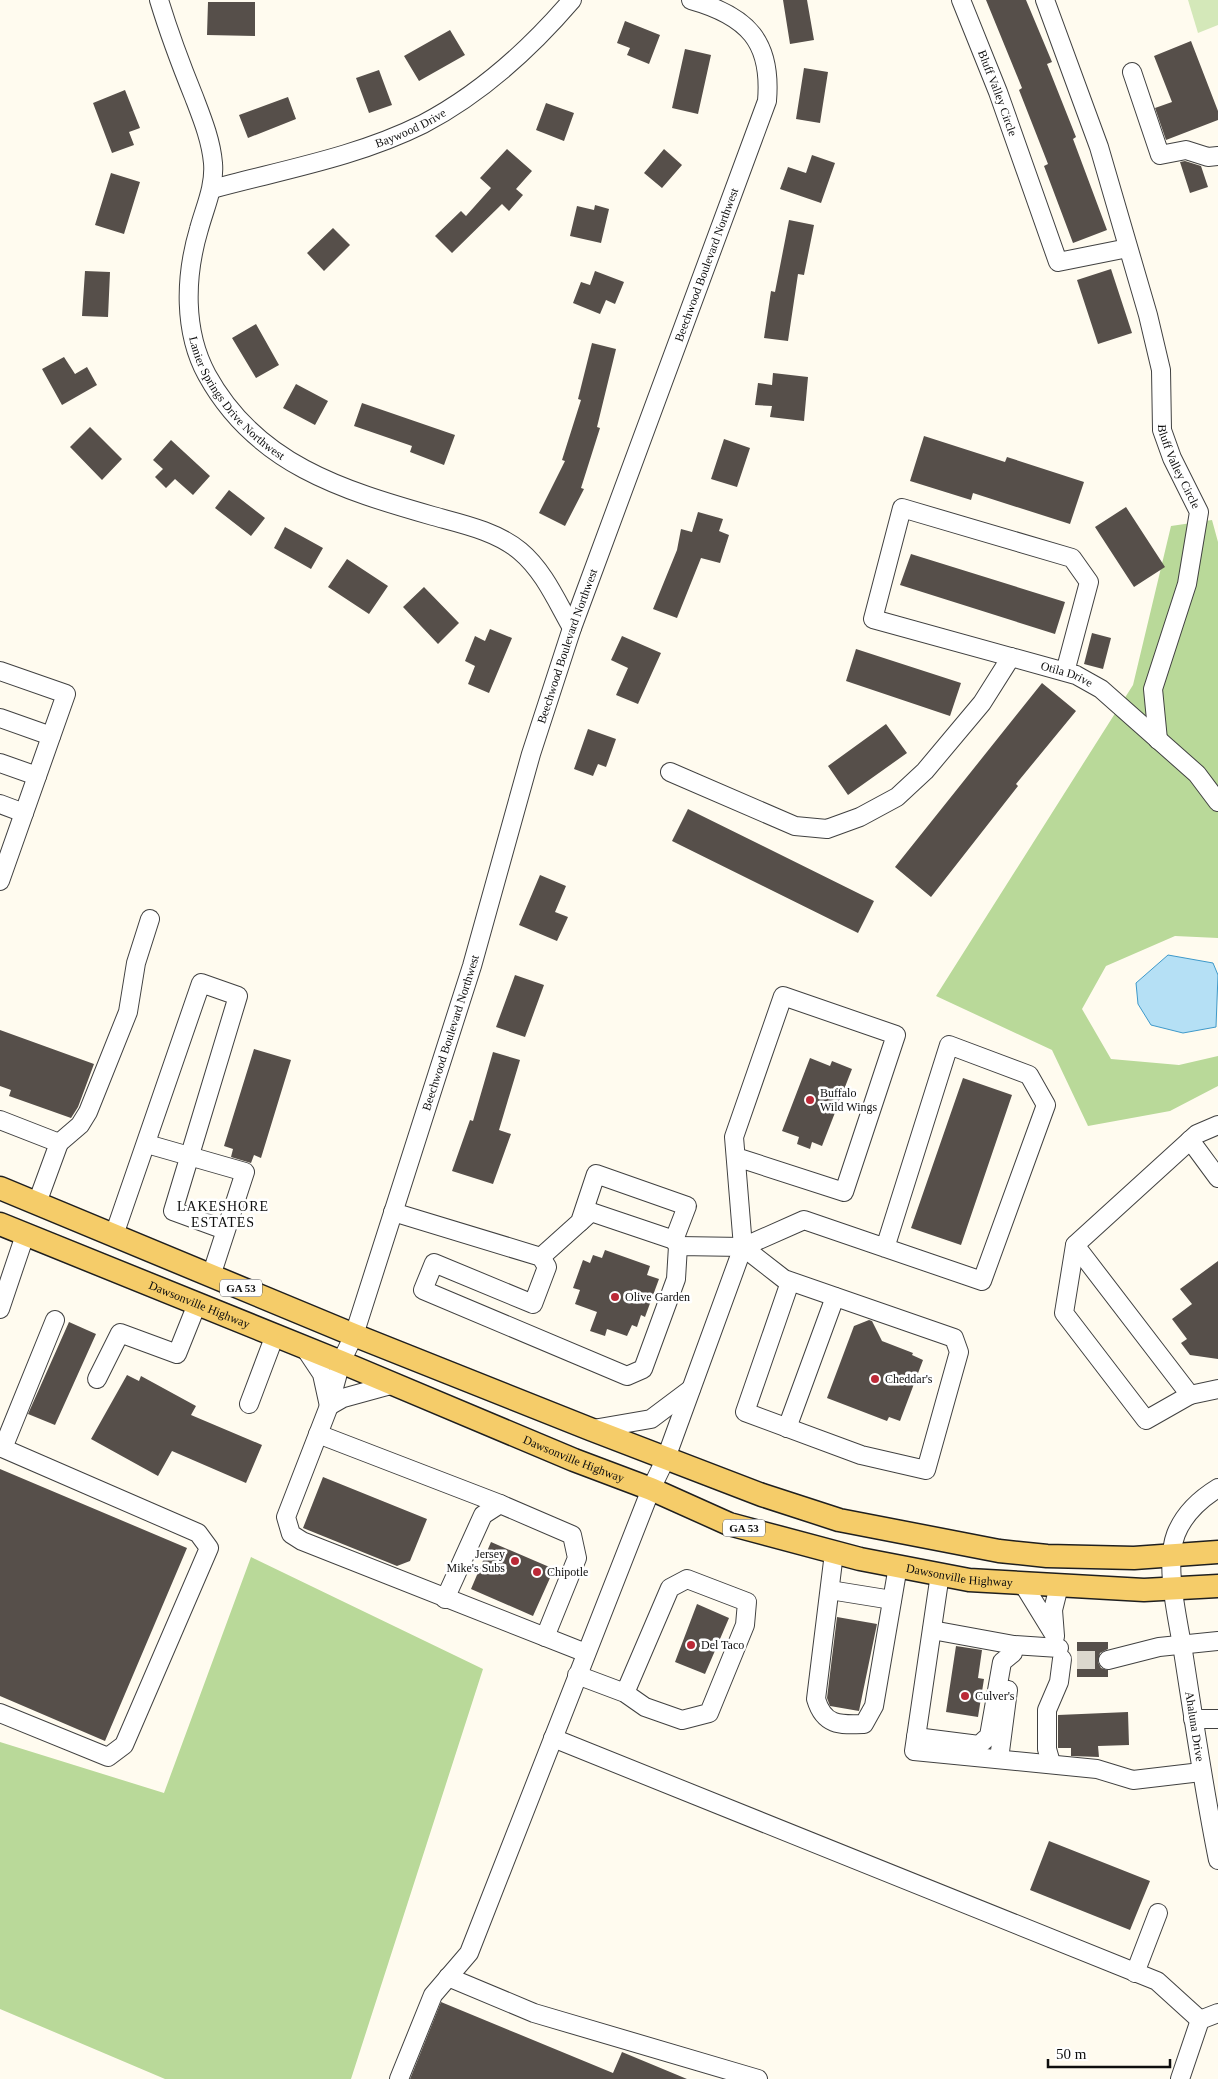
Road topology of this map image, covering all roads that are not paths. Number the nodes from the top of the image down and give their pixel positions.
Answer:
1 (159, 0) edge
2 (572, 0) edge
3 (691, 0) edge
4 (960, 0) edge
5 (1045, 0) edge
6 (1132, 72) dead end
7 (1218, 156) edge
8 (212, 189) junction
9 (1128, 248) junction
10 (572, 628) junction
11 (1011, 656) junction
12 (0, 671) edge
13 (1065, 672) junction
14 (0, 718) edge
15 (51, 736) junction
16 (1158, 740) junction
17 (0, 763) edge
18 (670, 772) dead end
19 (37, 776) junction
20 (1218, 802) edge
21 (0, 804) edge
22 (24, 813) junction
23 (4, 855) edge
24 (0, 881) edge
25 (150, 919) dead end
26 (0, 1120) edge
27 (1218, 1125) edge
28 (1190, 1140) junction
29 (59, 1143) junction
30 (147, 1144) junction
31 (190, 1156) junction
32 (736, 1158) junction
33 (1218, 1178) edge
34 (0, 1188) edge
35 (37, 1203) junction
36 (393, 1212) junction
37 (580, 1222) junction
38 (0, 1224) edge
39 (225, 1230) junction
40 (25, 1235) junction
41 (114, 1235) junction
42 (676, 1243) junction
43 (1075, 1245) junction
44 (743, 1248) junction
45 (885, 1248) junction
46 (541, 1257) junction
47 (211, 1276) junction
48 (790, 1282) junction
49 (835, 1297) junction
50 (197, 1304) junction
51 (533, 1304) junction
52 (0, 1309) edge
53 (54, 1320) dead end
54 (521, 1331) junction
55 (275, 1335) junction
56 (354, 1335) junction
57 (304, 1347) junction
58 (341, 1362) junction
59 (97, 1379) dead end
60 (394, 1384) junction
61 (1218, 1389) edge
62 (691, 1390) junction
63 (1190, 1395) junction
64 (249, 1404) dead end
65 (330, 1406) junction
66 (787, 1428) junction
67 (590, 1429) junction
68 (318, 1434) junction
69 (2, 1447) edge
70 (666, 1458) junction
71 (1218, 1488) edge
72 (651, 1489) junction
73 (500, 1504) junction
74 (1218, 1552) edge
75 (834, 1553) junction
76 (1172, 1556) junction
77 (898, 1566) junction
78 (940, 1574) junction
79 (1023, 1584) junction
80 (1059, 1586) junction
81 (1218, 1586) edge
82 (830, 1590) junction
83 (1174, 1590) junction
84 (445, 1599) junction
85 (892, 1600) junction
86 (932, 1630) junction
87 (545, 1637) junction
88 (1218, 1641) edge
89 (1182, 1643) junction
90 (1013, 1649) junction
91 (1063, 1650) junction
92 (586, 1653) junction
93 (1108, 1660) tunnel mouth
94 (578, 1675) junction
95 (625, 1693) junction
96 (0, 1713) edge
97 (1193, 1719) junction
98 (1218, 1719) edge
99 (916, 1737) junction
100 (553, 1738) junction
101 (999, 1759) junction
102 (1051, 1763) junction
103 (1207, 1780) edge
104 (1218, 1860) edge
105 (1158, 1913) dead end
106 (1135, 1973) junction
107 (448, 1978) junction
108 (1218, 2013) edge
109 (1200, 2020) junction
110 (400, 2079) edge
111 (758, 2079) edge
112 (1180, 2079) edge

1 - 8 street, Lanier Springs Drive Northwest
2 - 8 street, Baywood Drive
3 - 10 street, Beechwood Boulevard Northwest
4 - 9 street, Bluff Valley Circle
5 - 9 street, Bluff Valley Circle
6 - 7 street
8 - 10 street, Lanier Springs Drive Northwest
9 - 16 street, Bluff Valley Circle
10 - 36 street, Beechwood Boulevard Northwest
11 - 13 street, Otila Drive
11 - 13 street, Otila Drive
11 - 18 street
12 - 15 street
13 - 16 street, Otila Drive
14 - 15 street
15 - 19 street
16 - 20 street, Otila Drive
17 - 19 street
19 - 22 street
21 - 22 street
22 - 23 street
23 - 24 street
25 - 29 street
26 - 29 street
27 - 28 street
28 - 33 street
28 - 43 street
29 - 35 street
30 - 31 street
30 - 31 street
30 - 41 street
31 - 39 street
31 - 39 street
32 - 32 street
32 - 44 street
34 - 35 main road, GA 53
35 - 40 main road
35 - 41 main road, GA 53
36 - 46 street
36 - 56 street, Beechwood Boulevard Northwest
37 - 42 street
37 - 42 street
37 - 46 street
38 - 40 main road, Dawsonville Highway / GA 53
39 - 47 street
40 - 50 main road, Dawsonville Highway / GA 53
40 - 52 street
41 - 47 main road, GA 53
42 - 44 street
42 - 54 street
43 - 63 street
43 - 63 street
44 - 45 street
44 - 48 street
44 - 62 street
45 - 45 street
46 - 51 street
47 - 56 main road, GA 53
48 - 49 street
48 - 66 street
49 - 66 street
49 - 66 street
50 - 55 main road, Dawsonville Highway / GA 53
50 - 59 street
51 - 54 street
51 - 54 street
53 - 69 street
55 - 57 main road, Dawsonville Highway / GA 53
55 - 64 street
56 - 58 street, Beechwood Boulevard Northwest
56 - 67 main road, GA 53
57 - 58 main road, Dawsonville Highway / GA 53
57 - 65 street
58 - 60 main road, Dawsonville Highway / GA 53
58 - 65 street, Beechwood Boulevard Northwest
60 - 65 street
60 - 72 main road, Dawsonville Highway / GA 53
61 - 63 street
62 - 67 street
62 - 70 street
65 - 68 street, Beechwood Boulevard Northwest
67 - 70 main road, GA 53
68 - 73 street
68 - 84 street, Beechwood Boulevard Northwest
69 - 96 street
70 - 72 street
70 - 76 main road, GA 53
71 - 76 street
72 - 75 main road, Dawsonville Highway / GA 53
72 - 92 street
73 - 84 street
73 - 87 street
74 - 76 main road, GA 53
75 - 77 main road, Dawsonville Highway / GA 53
75 - 82 street
76 - 83 street, Ahaluna Drive
77 - 78 main road, Dawsonville Highway / GA 53
77 - 85 street
78 - 79 main road, Dawsonville Highway / GA 53
78 - 86 street
79 - 80 main road, Dawsonville Highway / GA 53
79 - 91 street
80 - 83 main road, Dawsonville Highway / GA 53
80 - 91 street
81 - 83 main road, GA 53
82 - 85 street
82 - 85 street
83 - 89 street, Ahaluna Drive
84 - 87 street
86 - 90 street
86 - 99 street
87 - 92 street
88 - 89 street
89 - 93 street
89 - 97 street, Ahaluna Drive
90 - 91 street
90 - 99 street
90 - 101 street
91 - 102 street
92 - 94 street
94 - 95 street
94 - 100 street
95 - 95 street
97 - 98 street
97 - 103 street, Ahaluna Drive
99 - 101 street
100 - 106 street
100 - 107 street
101 - 102 street
102 - 103 street
103 - 104 street, Ahaluna Drive
105 - 106 street
106 - 109 street
107 - 110 street
107 - 111 street
108 - 109 street
109 - 112 street

